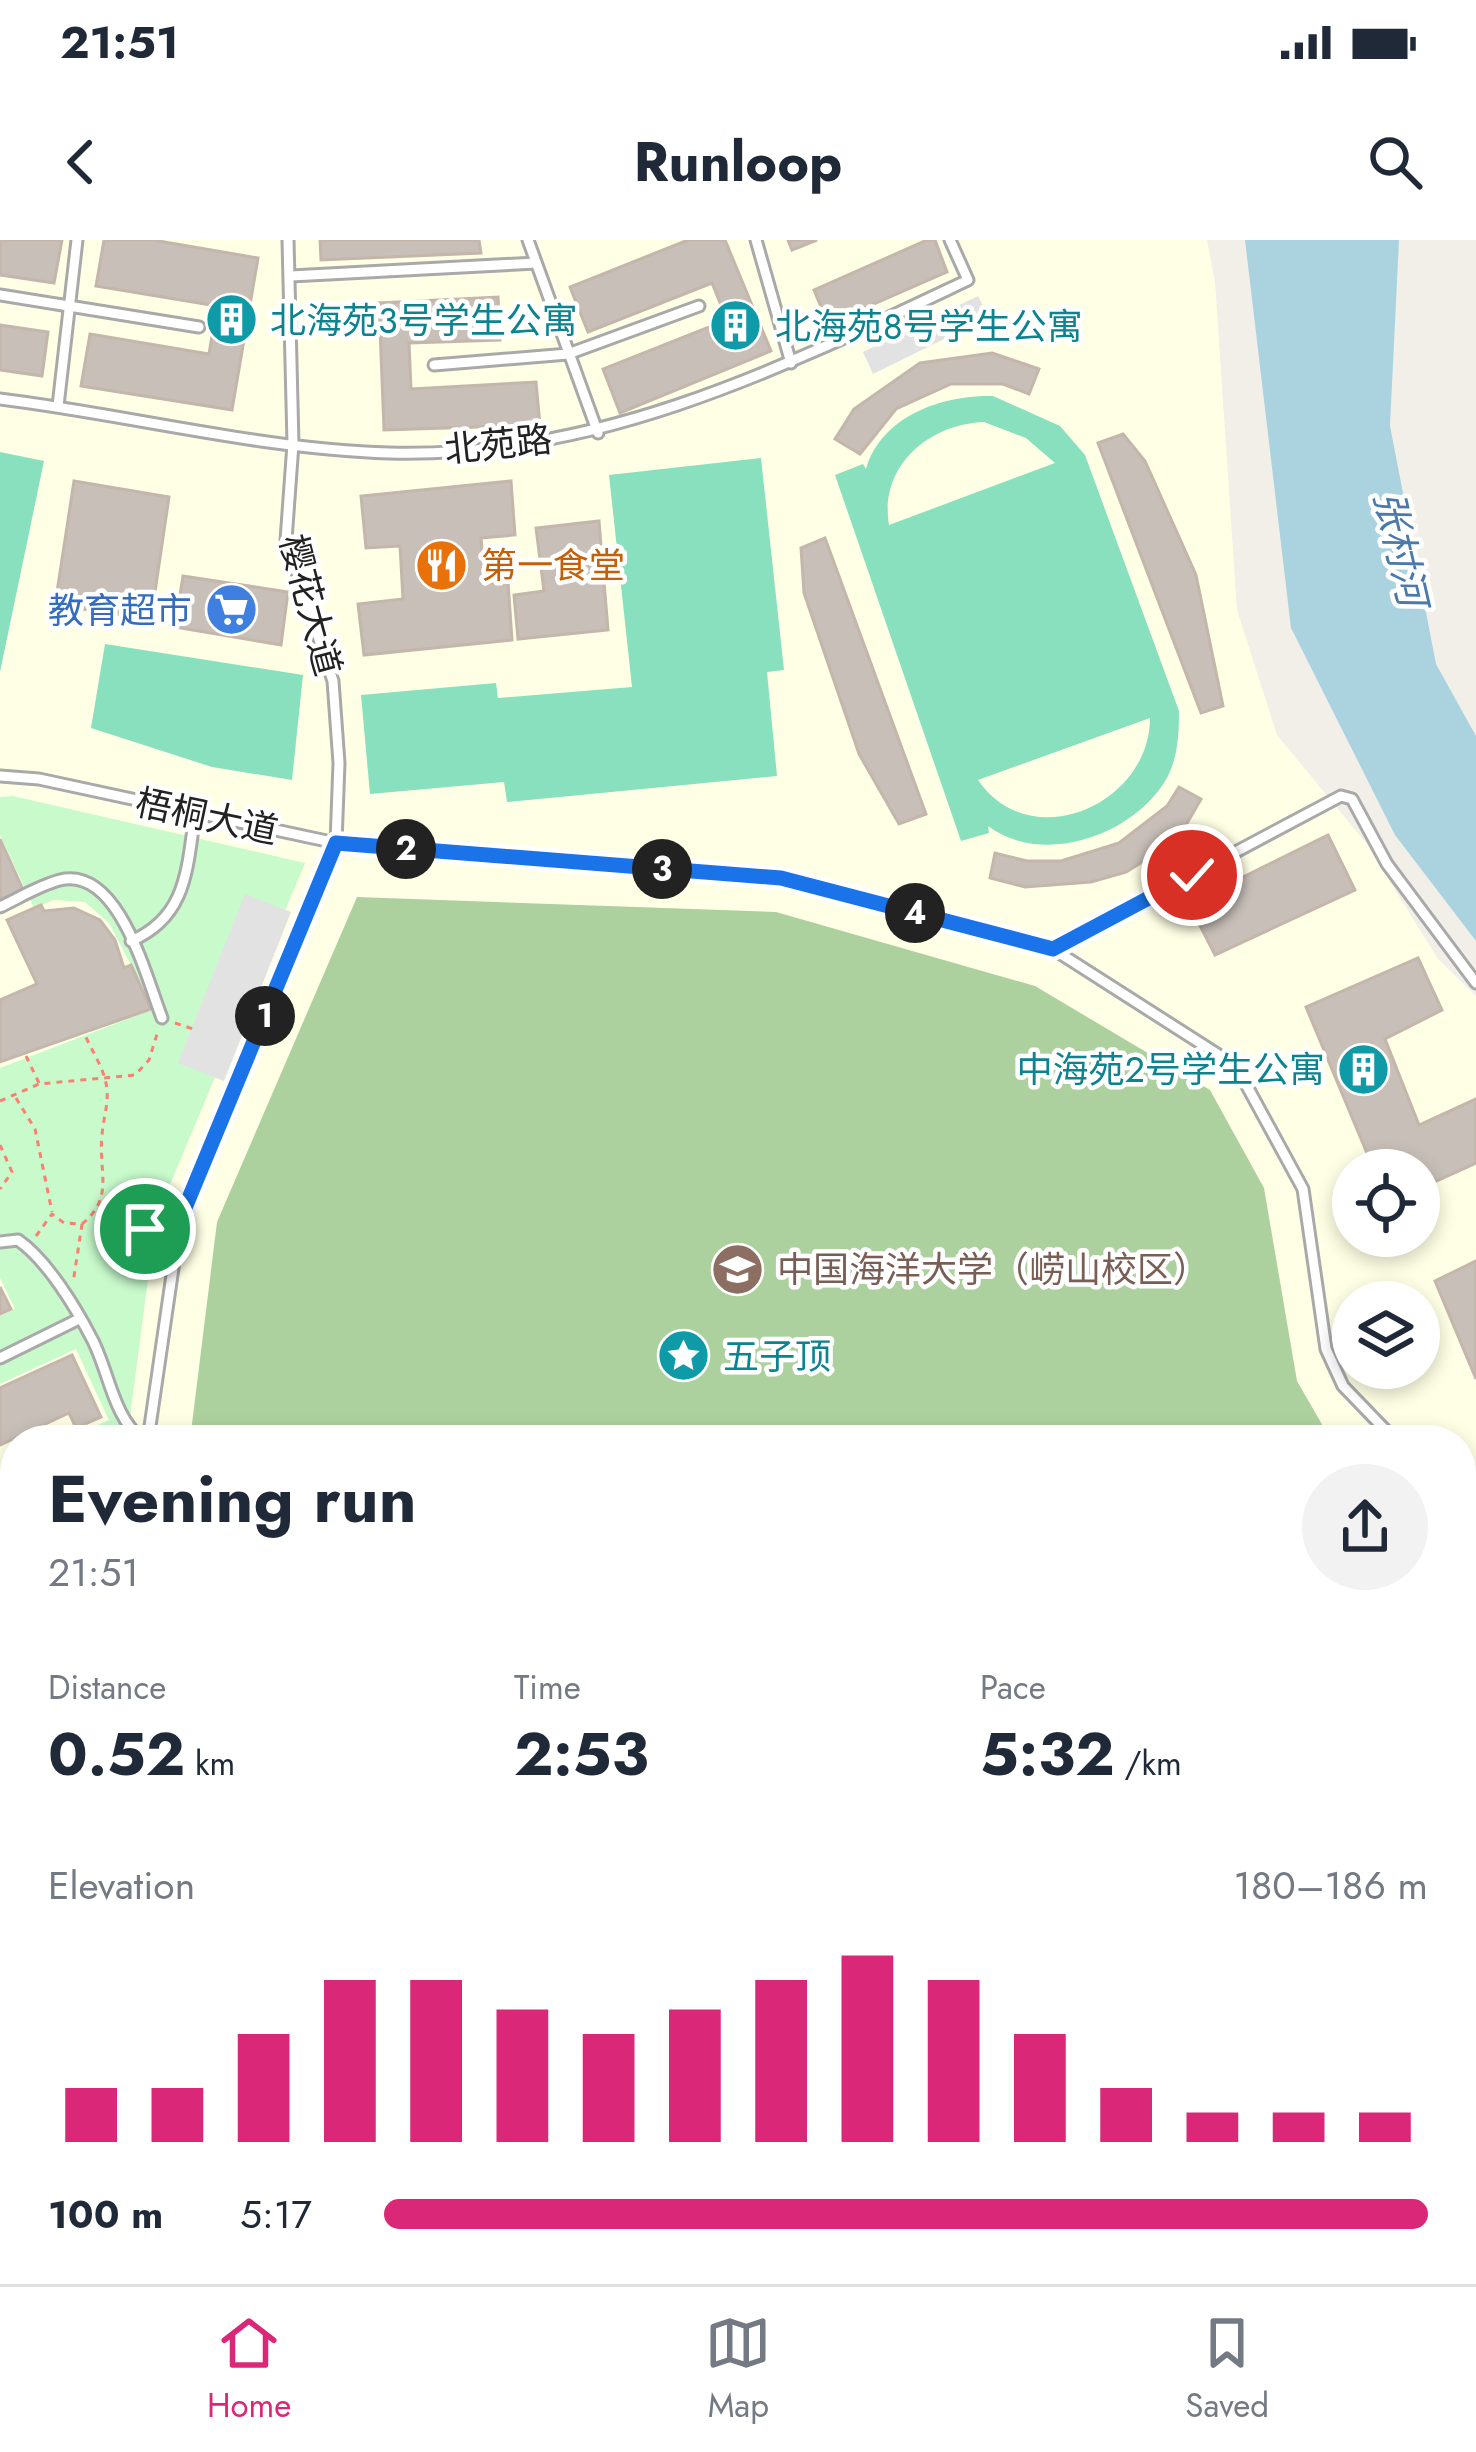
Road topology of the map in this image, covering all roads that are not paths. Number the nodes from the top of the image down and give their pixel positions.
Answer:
1 (77, 240) edge
2 (288, 240) edge
3 (528, 240) edge
4 (756, 240) edge
5 (950, 240) edge
6 (536, 263) junction
7 (291, 276) junction
8 (0, 295) edge
9 (69, 307) junction
10 (699, 307) dead end
11 (199, 327) dead end
12 (568, 354) junction
13 (791, 363) junction
14 (434, 365) dead end
15 (0, 399) edge
16 (58, 406) junction
17 (598, 433) junction
18 (293, 444) junction
19 (0, 776) edge
20 (195, 814) junction
21 (336, 843) junction
22 (0, 907) edge
23 (131, 941) junction
24 (1053, 949) junction
25 (1476, 983) edge
26 (162, 1018) road end
27 (0, 1242) edge
28 (79, 1319) junction
29 (0, 1358) edge
30 (126, 1425) edge
31 (147, 1425) edge
32 (1381, 1425) edge

1 - 9 lane
2 - 7 lane, 樱花大道
3 - 6 lane
4 - 13 lane
5 - 13 lane, 北苑路
6 - 7 lane
6 - 12 lane
7 - 18 lane, 樱花大道
8 - 9 lane
9 - 11 lane
9 - 16 lane
10 - 12 lane
12 - 14 lane
12 - 17 lane
13 - 17 lane, 北苑路
15 - 16 lane, 北苑路
16 - 18 lane, 北苑路
17 - 18 lane, 北苑路
18 - 21 lane, 樱花大道
19 - 20 lane, 梧桐大道
20 - 21 lane, 梧桐大道
20 - 23 lane
21 - 24 lane, 梧桐大道
21 - 31 lane, 樱花大道
22 - 23 lane
23 - 26 lane
24 - 25 lane
24 - 32 lane, 梧桐大道
27 - 28 lane
28 - 29 lane
28 - 30 lane

